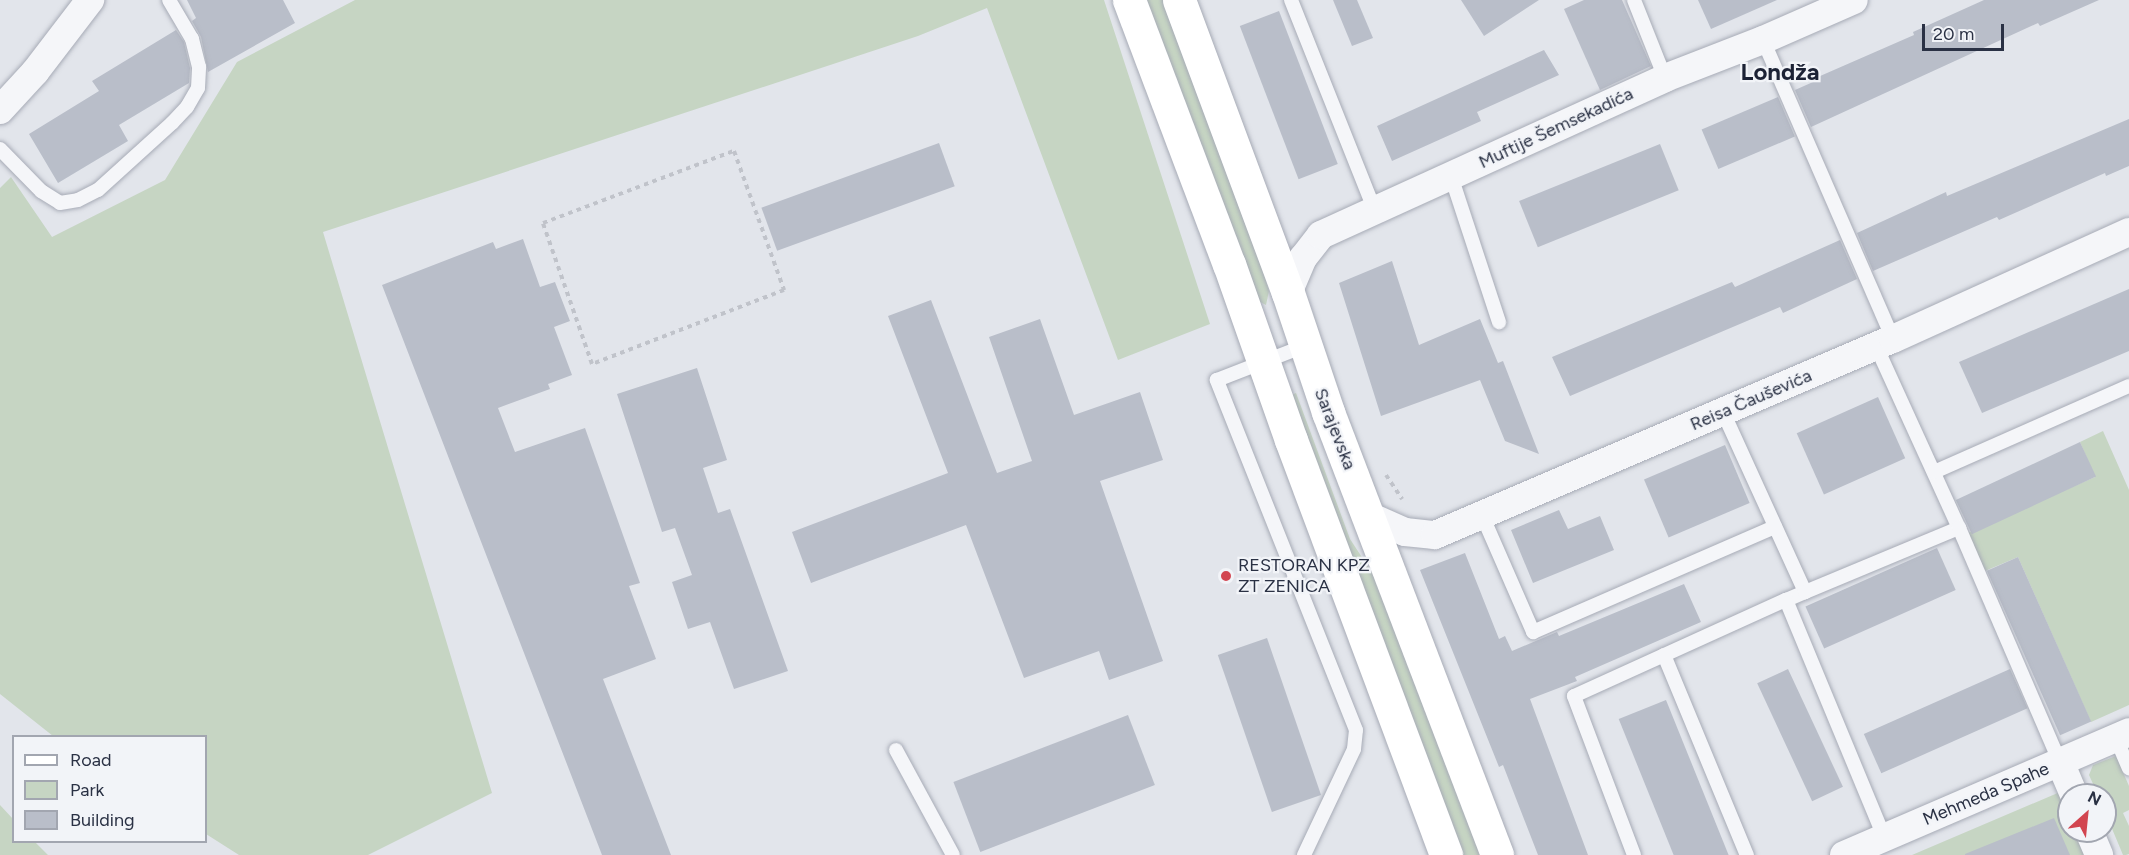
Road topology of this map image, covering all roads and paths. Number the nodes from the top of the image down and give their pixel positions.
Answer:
1 (90, 0) edge
2 (169, 0) edge
3 (1129, 0) edge
4 (1179, 0) edge
5 (1290, 0) edge
6 (1634, 0) edge
7 (1854, 0) edge
8 (1763, 40) junction
9 (1665, 78) junction
10 (0, 110) edge
11 (0, 149) edge
12 (1451, 176) junction
13 (1375, 211) junction
14 (543, 223) joint
15 (2129, 232) edge
16 (1288, 293) junction
17 (1499, 322) dead end
18 (1885, 342) junction
19 (1304, 346) junction
20 (1263, 363) junction
21 (2129, 386) edge
22 (1723, 412) junction
23 (1934, 472) junction
24 (1482, 515) junction
25 (1369, 516) junction
26 (1775, 527) junction
27 (1959, 528) junction
28 (1805, 592) junction
29 (1786, 600) junction
30 (1664, 655) junction
31 (2122, 735) edge
32 (896, 750) dead end
33 (2060, 762) junction
34 (2129, 768) edge
35 (2069, 783) edge
36 (1884, 837) junction
37 (953, 855) edge
38 (1304, 855) edge
39 (1446, 855) edge
40 (1497, 855) edge
41 (1634, 855) edge
42 (1747, 855) edge
43 (1844, 855) edge

1 - 10 street
2 - 11 lane
3 - 20 main road
4 - 16 main road, Sarajevska
5 - 13 lane
6 - 9 lane
7 - 8 street, Muftije Šemsekadića
8 - 9 street, Muftije Šemsekadića
8 - 18 lane
9 - 12 street, Muftije Šemsekadića
12 - 13 street, Muftije Šemsekadića
12 - 17 lane
13 - 16 street, Muftije Šemsekadića
14 - 14 path
15 - 18 street, Reisa Čauševića
16 - 19 main road, Sarajevska
18 - 22 street, Reisa Čauševića
18 - 23 lane
19 - 20 lane
19 - 25 main road, Sarajevska
20 - 38 lane
20 - 39 main road
21 - 23 lane
22 - 24 street, Reisa Čauševića
22 - 26 lane
23 - 27 lane
24 - 25 street, Reisa Čauševića
24 - 26 lane
25 - 40 main road, Sarajevska
26 - 28 lane
27 - 28 lane
27 - 33 lane
28 - 29 lane
29 - 30 lane
29 - 36 lane
30 - 41 lane
30 - 42 lane
31 - 33 street, Mehmeda Spahe
31 - 34 lane
32 - 37 lane
33 - 35 street
33 - 36 street, Mehmeda Spahe
36 - 43 street, Mehmeda Spahe

